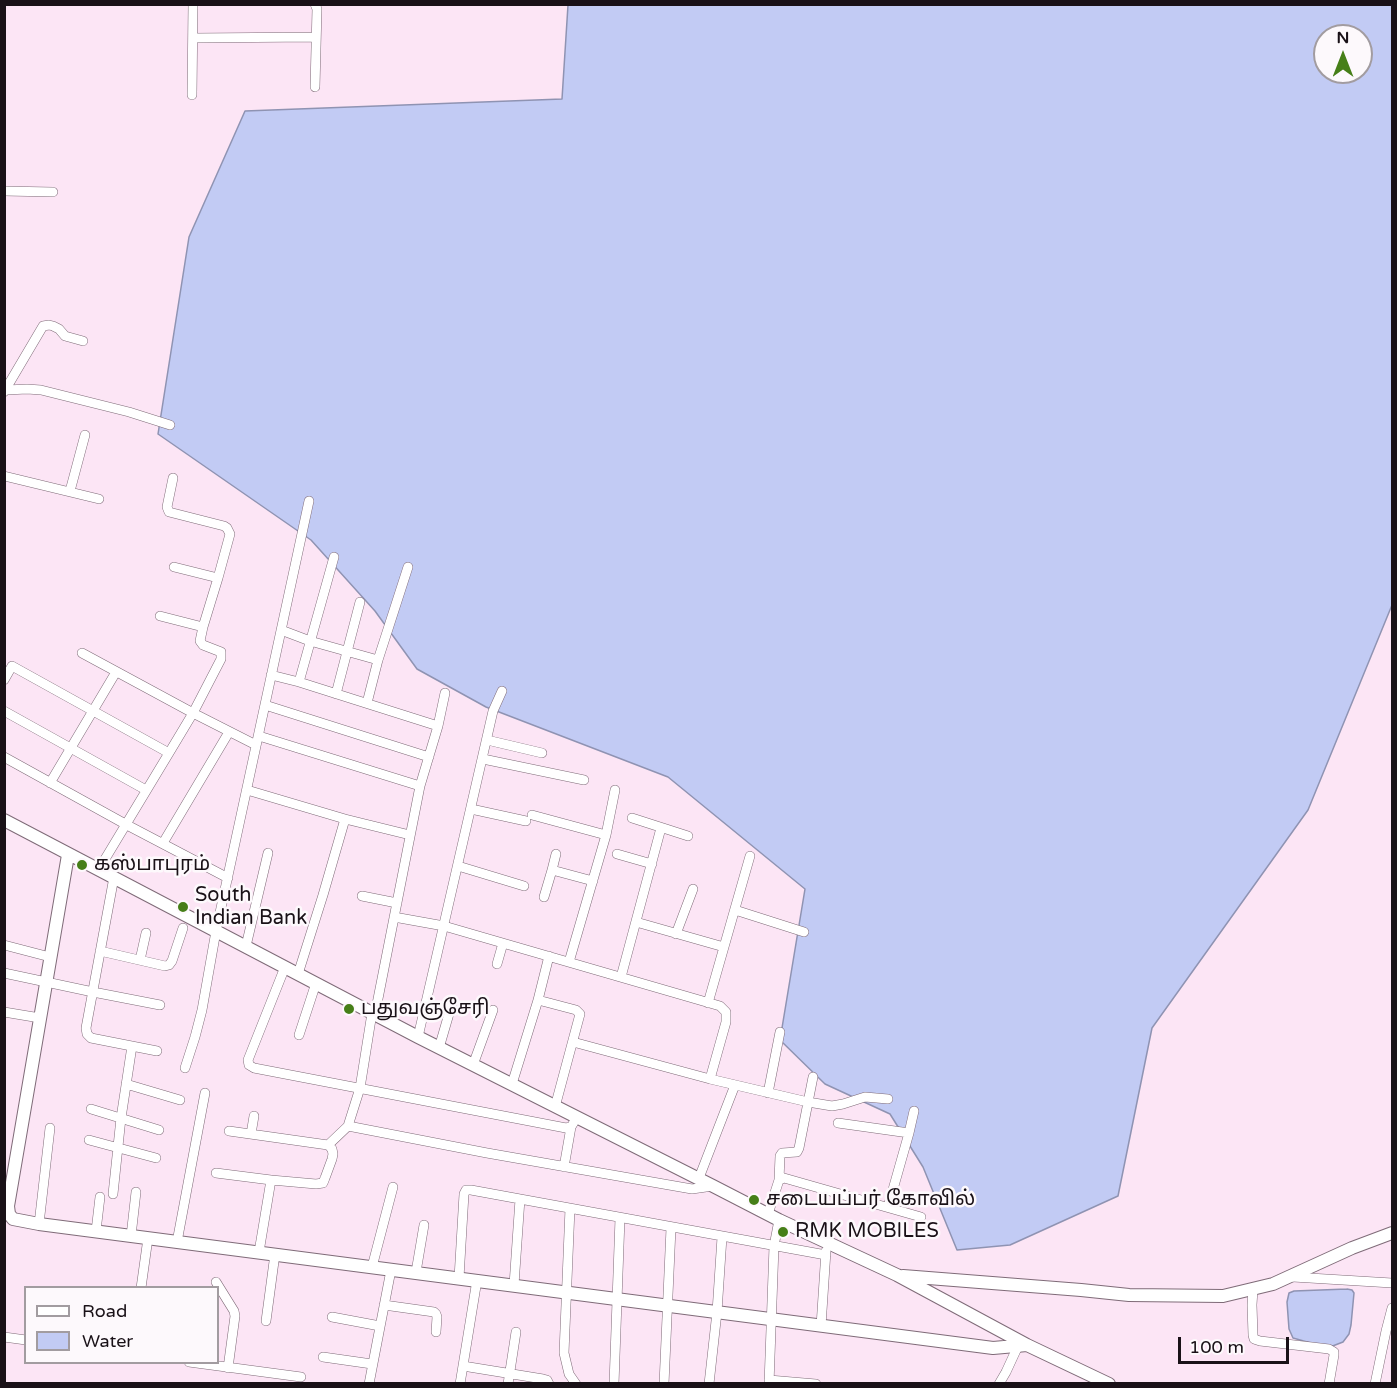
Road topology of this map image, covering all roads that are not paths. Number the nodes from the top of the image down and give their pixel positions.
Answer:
1 (194, 4) edge
2 (315, 4) edge
3 (193, 38) junction
4 (316, 38) junction
5 (315, 87) dead end
6 (192, 94) dead end
7 (4, 191) edge
8 (53, 192) dead end
9 (83, 341) dead end
10 (6, 391) edge
11 (170, 425) dead end
12 (85, 435) dead end
13 (4, 476) edge
14 (173, 478) dead end
15 (70, 491) junction
16 (99, 499) dead end
17 (309, 501) dead end
18 (334, 557) dead end
19 (174, 567) dead end
20 (408, 567) dead end
21 (218, 578) junction
22 (360, 602) dead end
23 (160, 615) dead end
24 (203, 627) junction
25 (281, 630) junction
26 (310, 641) junction
27 (348, 652) junction
28 (82, 653) dead end
29 (378, 660) junction
30 (8, 664) edge
31 (116, 672) junction
32 (271, 675) junction
33 (4, 680) edge
34 (299, 682) junction
35 (502, 691) dead end
36 (445, 693) dead end
37 (336, 694) junction
38 (367, 703) junction
39 (265, 705) junction
40 (4, 711) edge
41 (93, 711) junction
42 (193, 713) junction
43 (438, 726) junction
44 (229, 732) junction
45 (487, 740) junction
46 (257, 741) junction
47 (71, 748) junction
48 (169, 753) junction
49 (542, 753) dead end
50 (4, 757) edge
51 (429, 757) junction
52 (483, 759) junction
53 (584, 780) dead end
54 (50, 783) junction
55 (420, 786) junction
56 (146, 790) junction
57 (247, 790) junction
58 (615, 790) dead end
59 (471, 809) junction
60 (632, 818) dead end
61 (345, 819) junction
62 (4, 820) edge
63 (127, 825) junction
64 (662, 828) junction
65 (410, 835) junction
66 (606, 836) junction
67 (688, 836) dead end
68 (163, 843) junction
69 (268, 853) dead end
70 (556, 854) dead end
71 (616, 854) dead end
72 (68, 855) junction
73 (750, 856) dead end
74 (652, 864) junction
75 (458, 866) junction
76 (99, 869) junction
77 (552, 870) junction
78 (114, 877) junction
79 (228, 878) junction
80 (593, 881) junction
81 (524, 886) dead end
82 (693, 889) dead end
83 (362, 896) dead end
84 (544, 897) dead end
85 (397, 903) junction
86 (735, 910) junction
87 (394, 918) junction
88 (636, 922) junction
89 (444, 926) junction
90 (183, 928) dead end
91 (216, 931) junction
92 (804, 932) dead end
93 (146, 933) dead end
94 (676, 934) junction
95 (503, 943) junction
96 (4, 945) edge
97 (246, 946) junction
98 (724, 946) junction
99 (100, 951) junction
100 (549, 956) junction
101 (50, 957) junction
102 (140, 960) junction
103 (569, 962) junction
104 (497, 964) dead end
105 (285, 967) junction
106 (4, 973) edge
107 (298, 974) junction
108 (621, 977) junction
109 (46, 982) junction
110 (315, 983) junction
111 (93, 993) junction
112 (453, 1000) dead end
113 (538, 1000) junction
114 (708, 1003) junction
115 (160, 1005) dead end
116 (494, 1010) dead end
117 (4, 1012) edge
118 (374, 1014) junction
119 (40, 1018) junction
120 (780, 1032) dead end
121 (299, 1035) dead end
122 (418, 1037) junction
123 (573, 1042) junction
124 (132, 1046) junction
125 (439, 1048) junction
126 (157, 1052) dead end
127 (473, 1065) junction
128 (185, 1068) dead end
129 (813, 1077) dead end
130 (710, 1079) junction
131 (126, 1084) junction
132 (512, 1084) junction
133 (735, 1085) junction
134 (360, 1088) junction
135 (205, 1093) dead end
136 (768, 1093) junction
137 (888, 1099) dead end
138 (180, 1100) dead end
139 (808, 1102) junction
140 (555, 1107) junction
141 (92, 1108) dead end
142 (914, 1111) dead end
143 (254, 1116) dead end
144 (121, 1118) junction
145 (574, 1122) junction
146 (838, 1123) dead end
147 (348, 1126) junction
148 (50, 1128) dead end
149 (159, 1130) dead end
150 (229, 1131) dead end
151 (909, 1133) junction
152 (251, 1134) junction
153 (89, 1140) dead end
154 (328, 1145) junction
155 (118, 1148) junction
156 (156, 1158) dead end
157 (564, 1167) junction
158 (216, 1173) dead end
159 (699, 1178) junction
160 (271, 1180) junction
161 (779, 1180) junction
162 (713, 1185) junction
163 (393, 1188) dead end
164 (136, 1192) dead end
165 (113, 1194) dead end
166 (100, 1197) dead end
167 (520, 1199) junction
168 (570, 1208) junction
169 (888, 1208) junction
170 (774, 1217) junction
171 (921, 1217) dead end
172 (620, 1218) junction
173 (9, 1219) edge
174 (39, 1224) junction
175 (424, 1225) dead end
176 (671, 1228) junction
177 (96, 1231) junction
178 (1392, 1233) edge
179 (130, 1236) junction
180 (722, 1237) junction
181 (148, 1238) junction
182 (177, 1242) junction
183 (774, 1246) junction
184 (826, 1249) junction
185 (259, 1252) junction
186 (275, 1254) junction
187 (372, 1267) junction
188 (391, 1270) junction
189 (416, 1272) junction
190 (897, 1275) junction
191 (1290, 1276) junction
192 (459, 1278) junction
193 (477, 1280) junction
194 (216, 1282) dead end
195 (1392, 1283) edge
196 (514, 1285) junction
197 (141, 1286) edge
198 (218, 1286) edge
199 (219, 1287) edge
200 (1253, 1289) junction
201 (567, 1292) junction
202 (616, 1299) junction
203 (384, 1305) junction
204 (668, 1305) junction
205 (1392, 1308) edge
206 (717, 1312) junction
207 (332, 1317) dead end
208 (772, 1319) junction
209 (266, 1321) dead end
210 (380, 1326) junction
211 (821, 1326) junction
212 (436, 1332) dead end
213 (516, 1332) dead end
214 (4, 1337) edge
215 (24, 1340) edge
216 (1022, 1345) junction
217 (323, 1357) dead end
218 (202, 1364) edge
219 (372, 1364) junction
220 (463, 1366) junction
221 (228, 1368) junction
222 (509, 1373) junction
223 (301, 1377) dead end
224 (769, 1382) edge
225 (369, 1383) edge
226 (460, 1383) edge
227 (508, 1383) edge
228 (549, 1383) edge
229 (576, 1383) edge
230 (614, 1383) edge
231 (664, 1383) edge
232 (709, 1383) edge
233 (816, 1383) edge
234 (999, 1383) edge
235 (1109, 1383) edge
236 (1329, 1383) edge
237 (1376, 1383) edge

1 - 3 street
2 - 4 street
3 - 4 street
3 - 6 street
4 - 5 street
7 - 8 street
9 - 10 street
10 - 11 street
12 - 15 street
13 - 15 street
14 - 21 street
15 - 16 street
17 - 25 street
18 - 26 street
19 - 21 street
20 - 29 street
21 - 24 street
22 - 27 street
23 - 24 street
24 - 42 street
25 - 26 street
25 - 32 street
26 - 27 street
26 - 34 street
27 - 29 street
27 - 37 street
28 - 31 street
29 - 38 street
30 - 33 street
30 - 41 street
31 - 41 street
31 - 42 street
32 - 34 street
32 - 39 street
34 - 37 street
35 - 45 street
36 - 43 street
37 - 38 street
38 - 43 street
39 - 46 street
39 - 51 street
40 - 47 street
41 - 47 street
41 - 48 street
42 - 44 street
42 - 48 street
43 - 51 street
44 - 46 street
44 - 68 street
45 - 49 street
45 - 52 street
46 - 55 street
46 - 57 street
47 - 54 street
47 - 56 street
48 - 56 street
50 - 54 street
51 - 55 street
52 - 53 street
52 - 59 street
54 - 63 street
55 - 65 street
56 - 63 street
57 - 61 street
57 - 79 street
58 - 66 street
59 - 66 street
59 - 75 street
60 - 64 street
61 - 65 street
61 - 107 street
62 - 72 street
63 - 68 street
63 - 76 street
64 - 67 street
64 - 74 street
65 - 85 street
66 - 80 street
68 - 79 street
69 - 97 street
70 - 77 street
71 - 74 street
72 - 76 street
72 - 101 street
73 - 86 street
74 - 88 street
75 - 81 street
75 - 89 street
76 - 78 street
77 - 80 street
77 - 84 street
78 - 91 street
78 - 99 street
79 - 91 street
80 - 103 street
82 - 94 street
83 - 85 street
85 - 87 street
86 - 92 street
86 - 98 street
87 - 89 street
87 - 118 street
88 - 94 street
88 - 108 street
89 - 95 street
89 - 122 street
90 - 102 street
91 - 97 street
91 - 128 street
93 - 102 street
94 - 98 street
95 - 100 street
95 - 104 street
96 - 101 street
97 - 105 street
98 - 114 street
99 - 102 street
99 - 111 street
100 - 103 street
100 - 113 street
101 - 109 street
103 - 108 street
105 - 107 street
105 - 134 street
106 - 109 street
107 - 110 street
108 - 114 street
109 - 111 street
109 - 119 street
110 - 118 street
110 - 121 street
111 - 115 street
111 - 124 street
112 - 125 street
113 - 123 street
113 - 132 street
114 - 130 street
116 - 127 street
117 - 119 street
118 - 122 street
118 - 134 street
119 - 173 street
120 - 136 street
122 - 125 street
123 - 130 street
123 - 140 street
124 - 126 street
124 - 131 street
125 - 127 street
127 - 132 street
129 - 139 street
130 - 133 street
131 - 138 street
131 - 144 street
132 - 140 street
133 - 136 street
133 - 159 street
134 - 145 street
134 - 147 street
135 - 182 street
136 - 139 street
137 - 139 street
139 - 161 street
140 - 145 street
141 - 144 street
142 - 151 street
143 - 152 street
144 - 149 street
144 - 155 street
145 - 157 street
145 - 159 street
146 - 151 street
147 - 154 street
147 - 157 street
148 - 174 street
150 - 152 street
151 - 169 street
152 - 154 street
153 - 155 street
154 - 160 street
155 - 156 street
155 - 165 street
157 - 162 street
158 - 160 street
159 - 162 street
160 - 185 street
161 - 169 street
161 - 170 street
162 - 170 street
163 - 187 street
164 - 179 street
166 - 177 street
167 - 168 street
167 - 192 street
167 - 196 street
168 - 172 street
168 - 201 street
169 - 171 street
170 - 183 street
170 - 184 street
172 - 176 street
172 - 202 street
173 - 174 street
174 - 177 street
175 - 189 street
176 - 180 street
176 - 204 street
177 - 179 street
178 - 191 street
179 - 181 street
180 - 183 street
180 - 206 street
181 - 182 street
181 - 197 street
182 - 185 street
183 - 184 street
183 - 208 street
184 - 190 street
184 - 211 street
185 - 186 street
186 - 187 street
186 - 209 street
187 - 188 street
188 - 189 street
188 - 203 street
189 - 192 street
190 - 200 street
190 - 216 street
191 - 195 street
191 - 200 street
192 - 193 street
193 - 196 street
193 - 220 street
194 - 198 street
196 - 201 street
199 - 221 street
200 - 236 street
201 - 202 street
201 - 229 street
202 - 204 street
202 - 230 street
203 - 210 street
203 - 212 street
204 - 206 street
204 - 231 street
205 - 237 street
206 - 208 street
206 - 232 street
207 - 210 street
208 - 211 street
208 - 224 street
210 - 219 street
211 - 216 street
213 - 222 street
214 - 215 street
216 - 234 street
216 - 235 street
217 - 219 street
218 - 221 street
219 - 225 street
220 - 222 street
220 - 226 street
221 - 223 street
222 - 227 street
222 - 228 street
224 - 233 street

